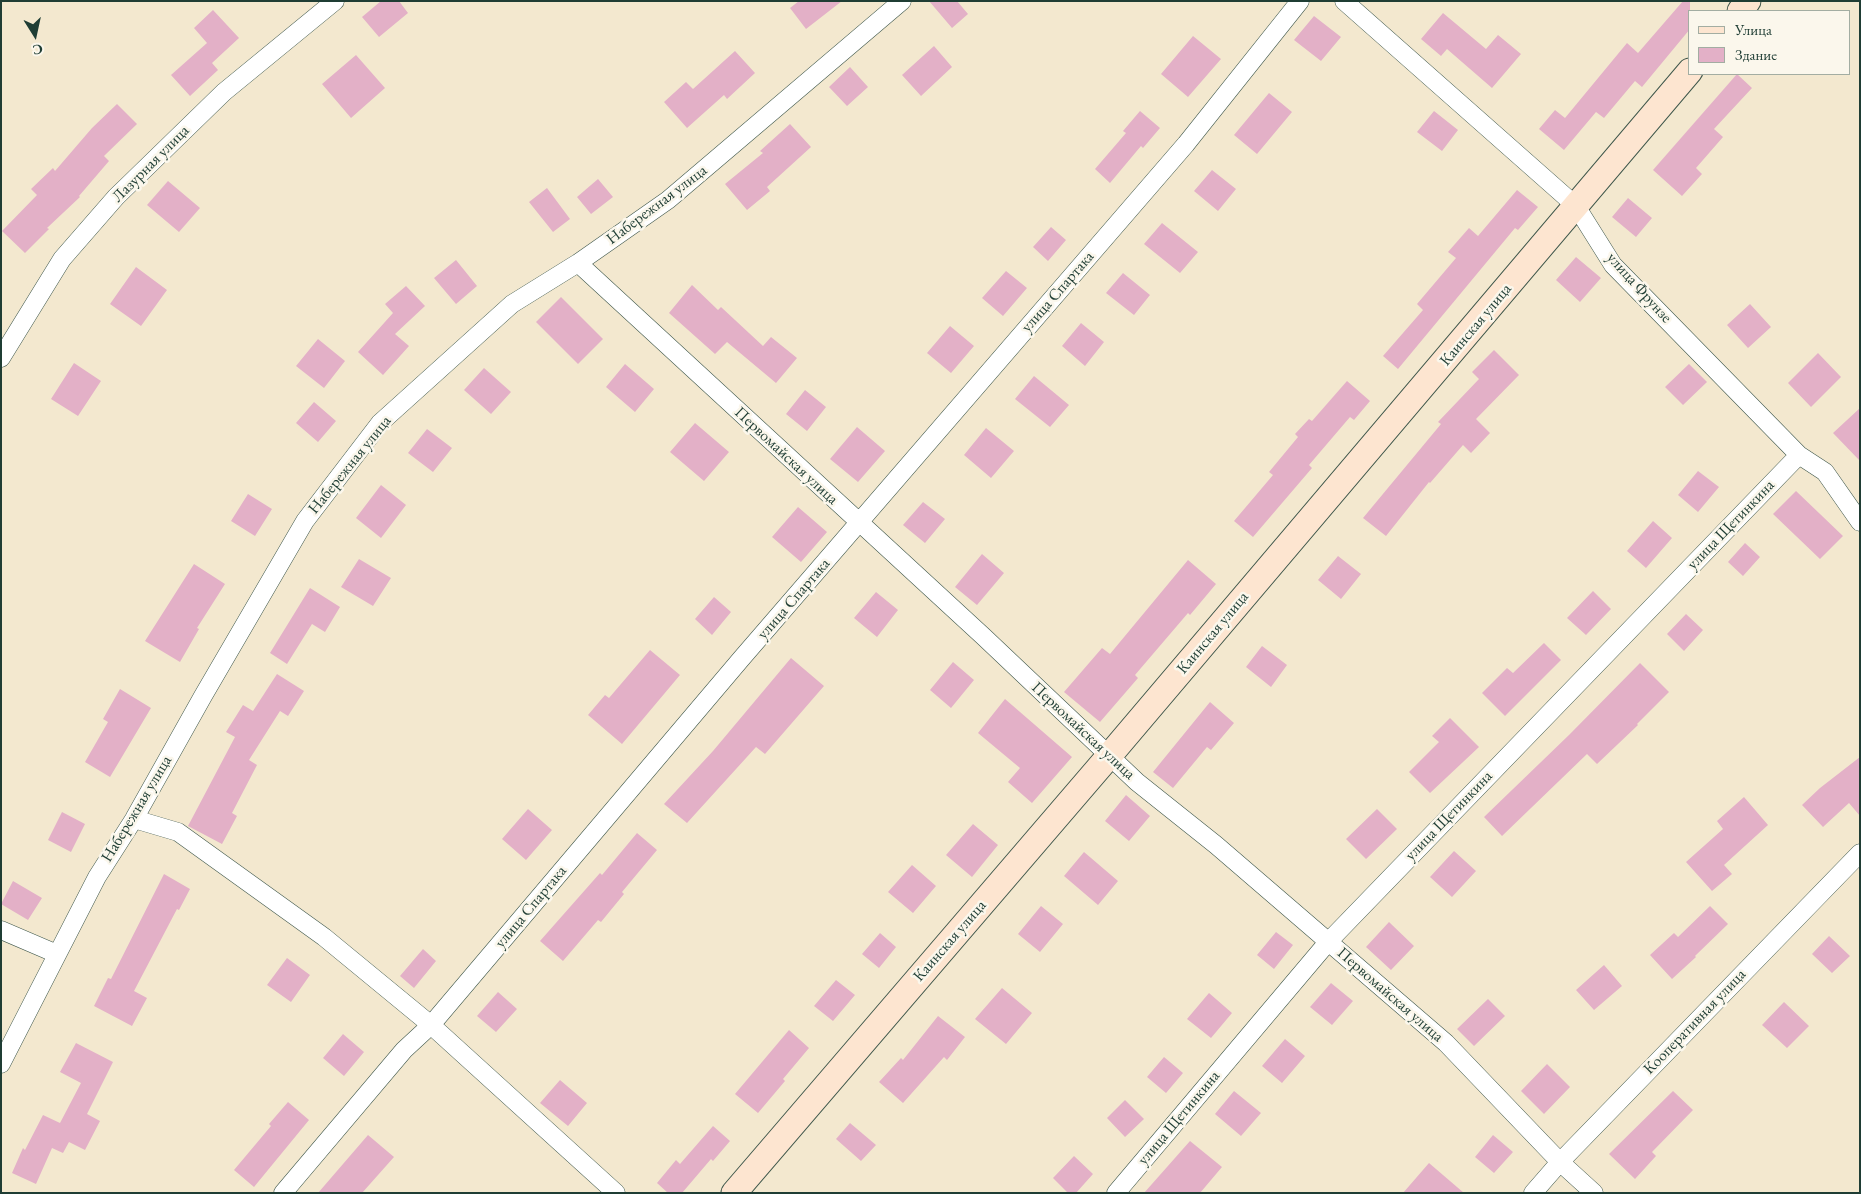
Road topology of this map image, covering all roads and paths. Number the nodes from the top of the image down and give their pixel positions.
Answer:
1 (335, 1) edge
2 (902, 1) edge
3 (1300, 1) edge
4 (1344, 1) edge
5 (1688, 73) edge
6 (1576, 206) junction
7 (578, 263) junction
8 (1, 358) edge
9 (1799, 455) junction
10 (1860, 522) edge
11 (859, 523) junction
12 (1109, 756) junction
13 (134, 819) junction
14 (1860, 853) edge
15 (1, 930) edge
16 (1328, 942) junction
17 (57, 954) junction
18 (430, 1025) junction
19 (1, 1064) edge
20 (1560, 1162) junction
21 (283, 1193) edge
22 (616, 1193) edge
23 (734, 1193) edge
24 (1116, 1193) edge
25 (1533, 1193) edge
26 (1594, 1193) edge

1 - 8 street, Лазурная улица
2 - 7 street, Набережная улица
3 - 11 street, улица Спартака
4 - 6 street, улица Фрунзе
5 - 6 main road, Каинская улица
6 - 9 street, улица Фрунзе
6 - 12 main road, Каинская улица
7 - 11 street, Первомайская улица
7 - 13 street, Набережная улица
9 - 10 street, улица Фрунзе
9 - 16 street, улица Щетинкина
11 - 12 street, Первомайская улица
11 - 18 street, улица Спартака
12 - 16 street, Первомайская улица
12 - 23 main road, Каинская улица
13 - 17 street, Набережная улица
13 - 18 street
14 - 20 street, Кооперативная улица
15 - 17 street
16 - 20 street, Первомайская улица
16 - 24 street, улица Щетинкина
17 - 19 street, Набережная улица
18 - 21 street, улица Спартака
18 - 22 street
20 - 25 street, Кооперативная улица
20 - 26 street, Первомайская улица

